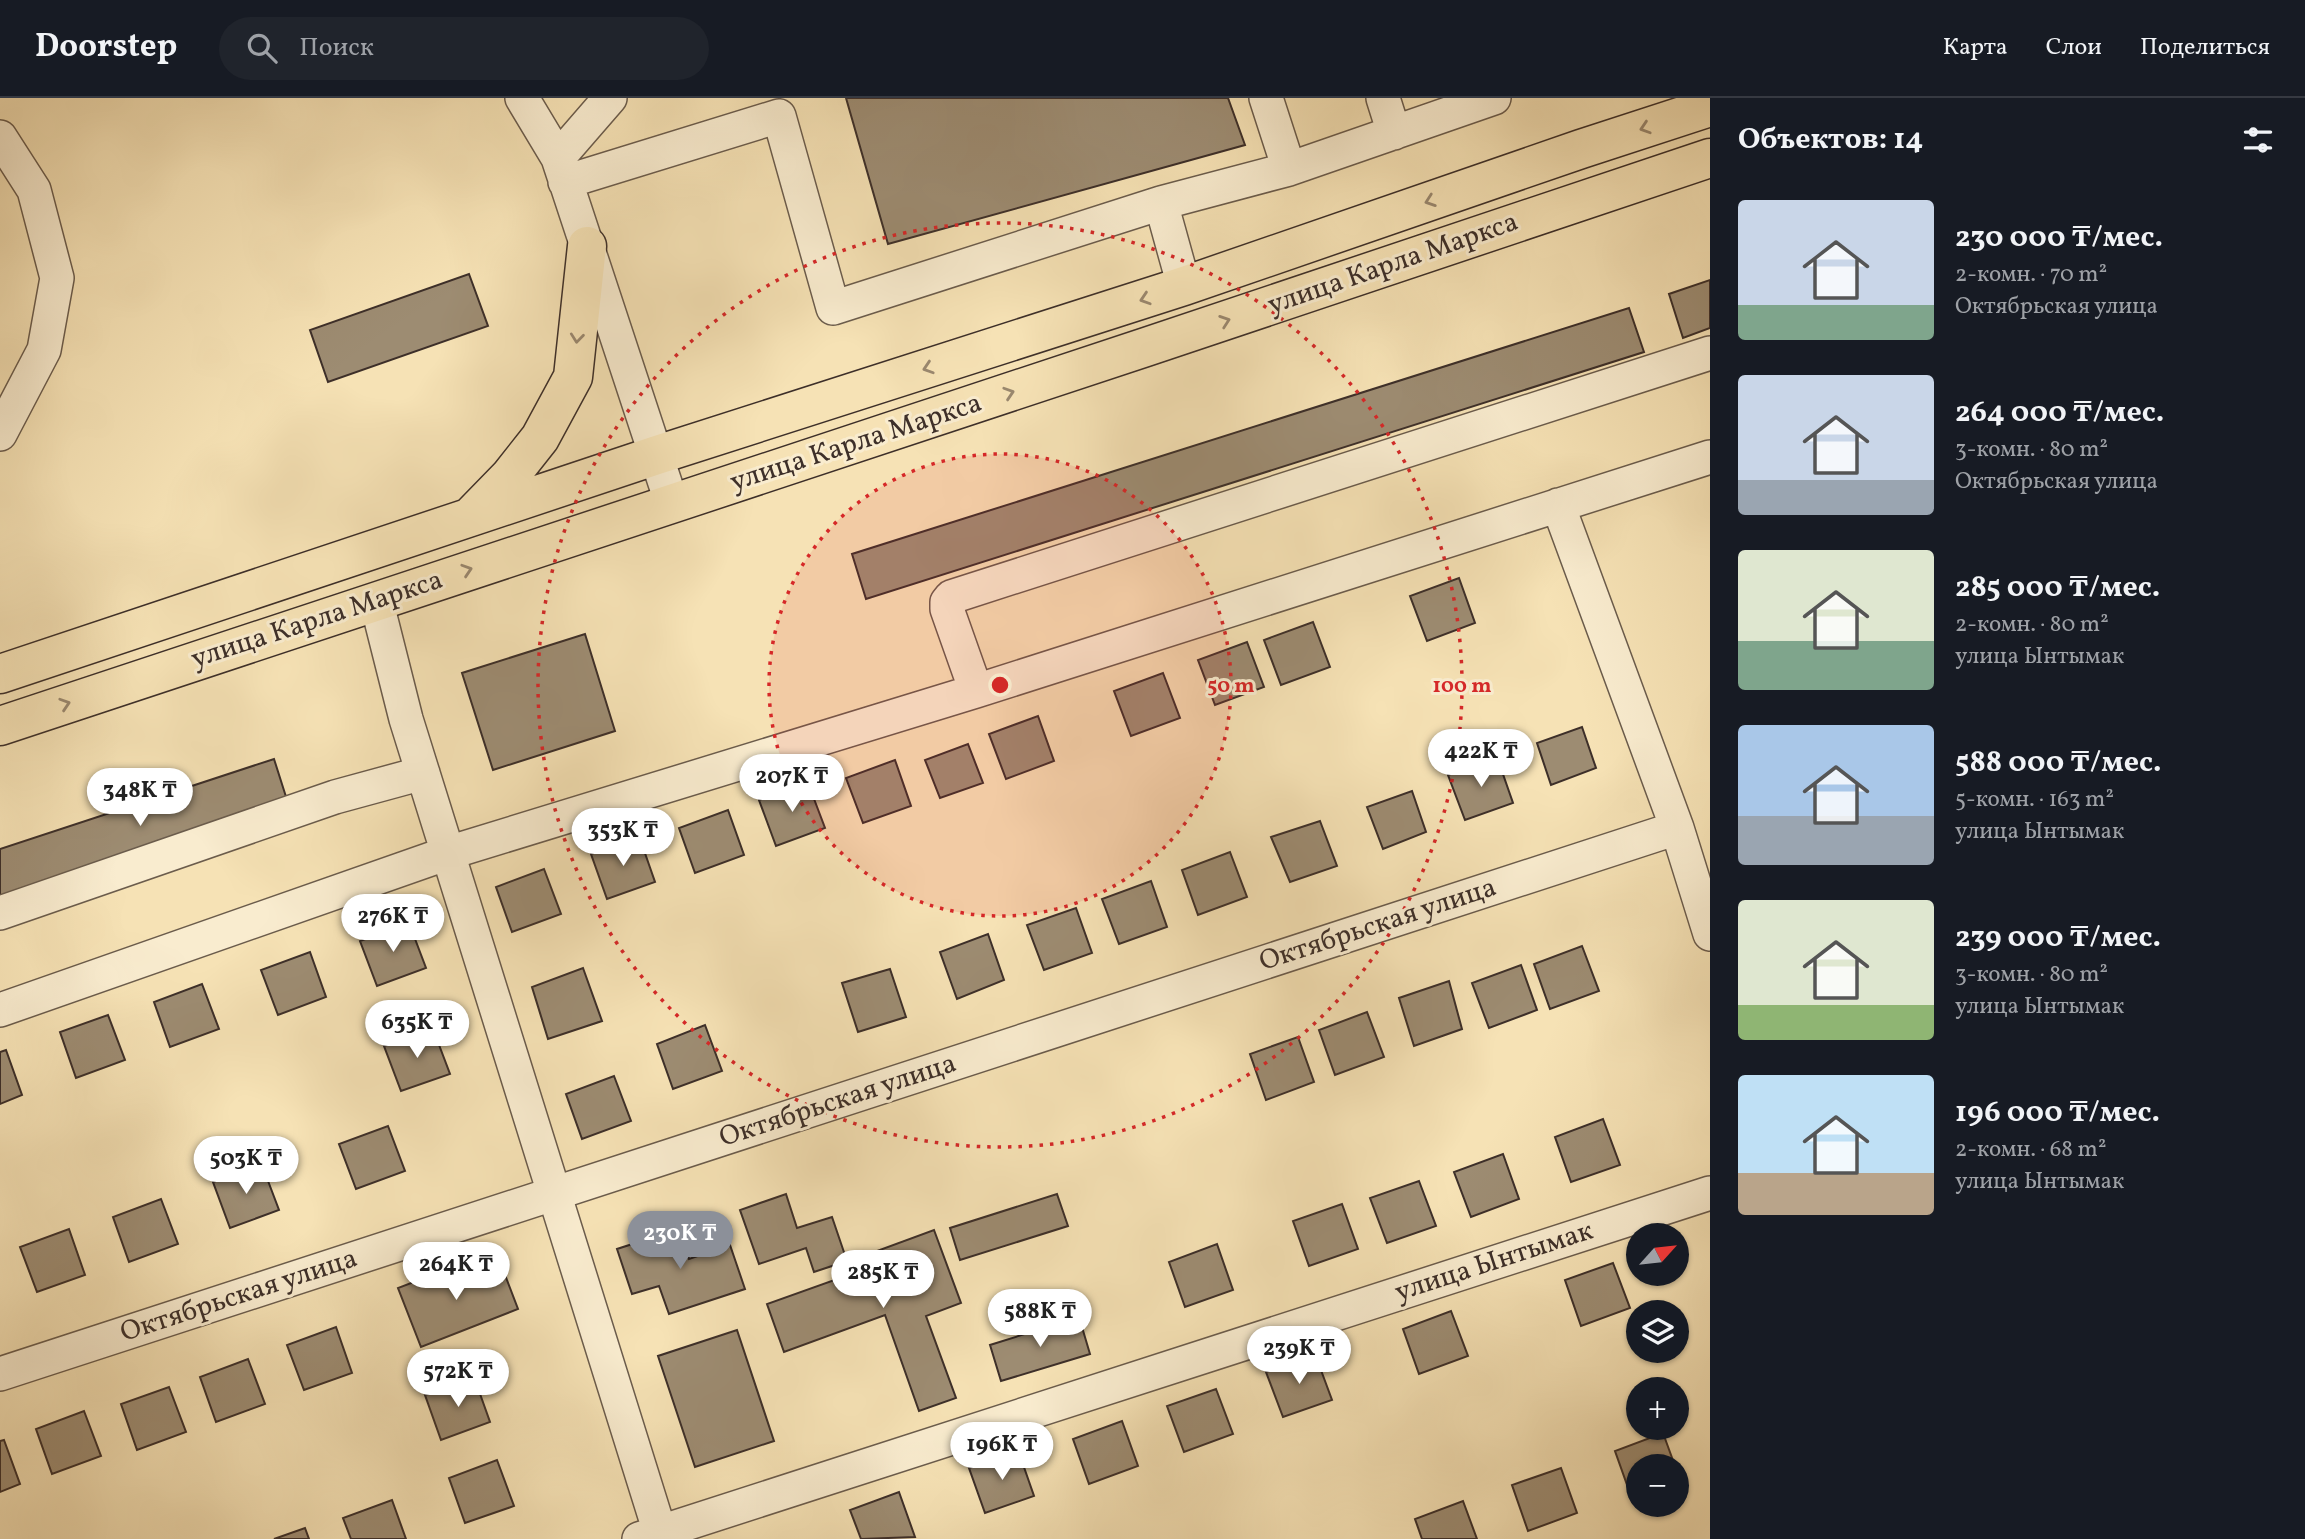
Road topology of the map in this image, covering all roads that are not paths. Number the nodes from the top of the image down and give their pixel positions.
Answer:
1 (522, 98) edge
2 (610, 98) edge
3 (1266, 98) edge
4 (1383, 98) edge
5 (1494, 98) edge
6 (1702, 98) edge
7 (1710, 106) edge
8 (1394, 133) junction
9 (0, 137) edge
10 (1710, 158) edge
11 (1289, 169) junction
12 (562, 170) junction
13 (1161, 203) junction
14 (587, 246) junction
15 (1184, 286) junction
16 (1710, 353) edge
17 (0, 434) edge
18 (657, 455) junction
19 (1710, 457) edge
20 (672, 504) junction
21 (1558, 505) junction
22 (470, 517) junction
23 (376, 600) junction
24 (0, 674) edge
25 (976, 691) junction
26 (0, 726) edge
27 (423, 773) junction
28 (1677, 828) junction
29 (448, 853) junction
30 (0, 913) edge
31 (1710, 934) edge
32 (0, 1010) edge
33 (1710, 1193) edge
34 (554, 1194) junction
35 (0, 1374) edge
36 (654, 1537) edge

1 - 12 street
2 - 12 street
3 - 11 street
4 - 8 street
5 - 8 street
6 - 7 street
7 -> 15 main road, улица Карла Маркса
8 - 11 street
9 - 17 street
20 -> 10 main road, улица Карла Маркса
11 - 13 street
12 - 13 street
12 - 14 street
13 - 15 street
14 - 18 street
14 -> 22 main road
15 -> 18 main road, улица Карла Маркса
16 - 25 street
18 - 20 street
18 - 22 main road, улица Карла Маркса
19 - 21 street
23 -> 20 main road, улица Карла Маркса
21 - 25 street
21 - 28 street
22 - 24 main road, улица Карла Маркса
26 -> 23 main road, улица Карла Маркса
23 - 27 street
25 - 29 street
27 - 29 street
27 - 30 street
28 - 31 street
28 - 34 street, Октябрьская улица
29 - 32 street
29 - 34 street
33 - 36 street, улица Ынтымак
34 - 35 street, Октябрьская улица
34 - 36 street

